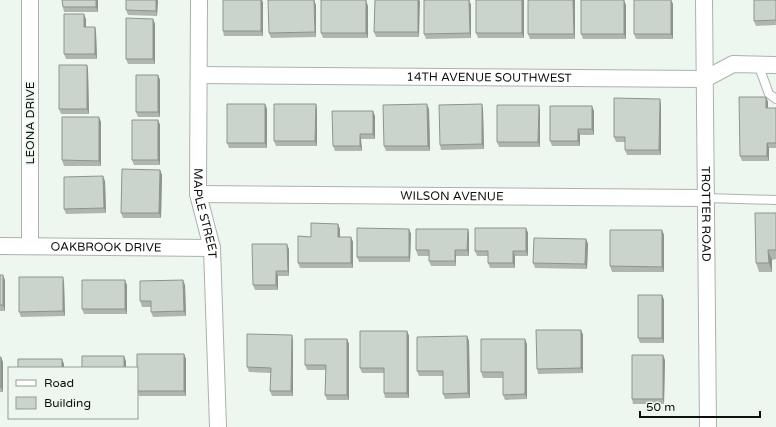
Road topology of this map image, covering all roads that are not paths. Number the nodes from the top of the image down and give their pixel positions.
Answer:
1 (30, 0) edge
2 (199, 0) edge
3 (704, 0) edge
4 (758, 64) junction
5 (776, 64) edge
6 (199, 75) junction
7 (705, 79) junction
8 (776, 99) edge
9 (198, 194) junction
10 (706, 198) junction
11 (776, 200) edge
12 (0, 246) edge
13 (30, 246) junction
14 (212, 248) junction
15 (218, 427) edge
16 (708, 427) edge

1 - 13 street, LEONA DRIVE
2 - 6 street, MAPLE STREET
3 - 7 street, TROTTER ROAD
4 - 5 street, 14TH AVENUE SOUTHWEST
4 - 7 street, 14TH AVENUE SOUTHWEST
4 - 8 lane
6 - 7 street, 14TH AVENUE SOUTHWEST
6 - 9 street, MAPLE STREET
7 - 10 street, TROTTER ROAD
9 - 10 street, WILSON AVENUE
9 - 14 street, MAPLE STREET
10 - 11 lane
10 - 16 street, TROTTER ROAD
12 - 13 street, OAKBROOK DRIVE
13 - 14 street, OAKBROOK DRIVE
14 - 15 street, MAPLE STREET

